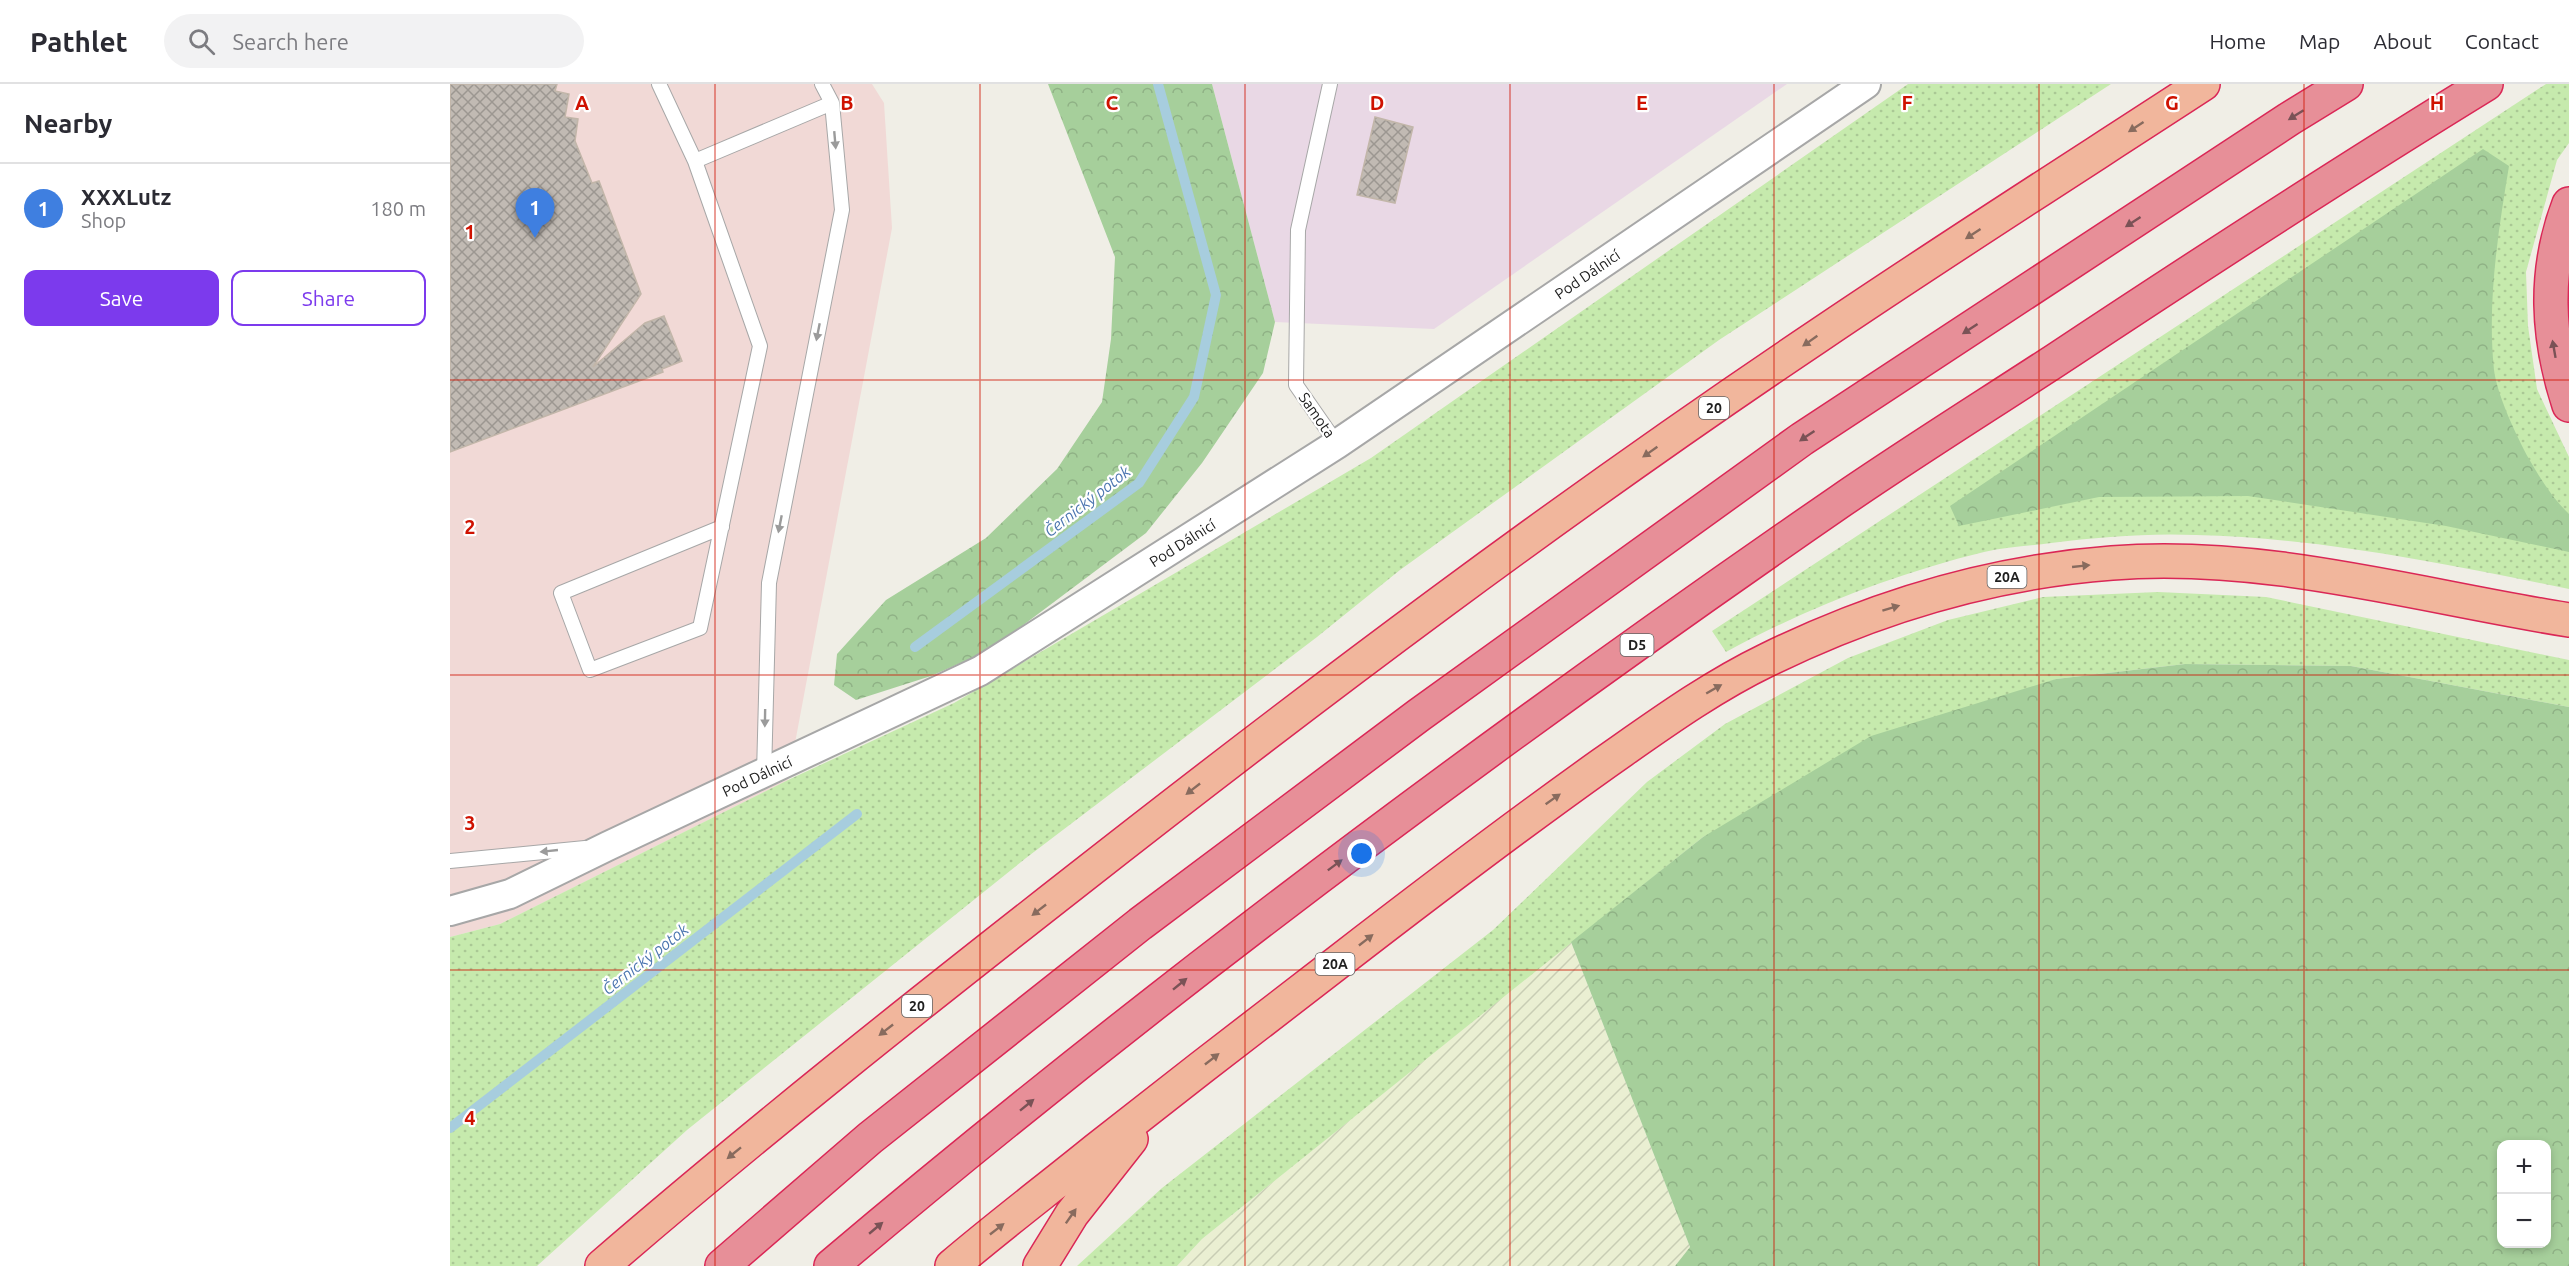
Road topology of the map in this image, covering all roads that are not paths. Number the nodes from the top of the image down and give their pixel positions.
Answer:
1 (659, 84) edge
2 (822, 84) edge
3 (1330, 84) edge
4 (1866, 84) edge
5 (2203, 84) edge
6 (2346, 84) edge
7 (2486, 84) edge
8 (832, 103) junction
9 (695, 161) junction
10 (2569, 204) edge
11 (2569, 405) edge
12 (1337, 444) junction
13 (722, 526) junction
14 (2569, 620) edge
15 (764, 774) junction
16 (608, 846) junction
17 (450, 861) edge
18 (450, 911) edge
19 (1166, 1095) junction
20 (602, 1266) edge
21 (722, 1266) edge
22 (831, 1266) edge
23 (952, 1266) edge
24 (1040, 1266) edge

1 - 9 lane
2 - 8 lane
3 - 12 lane, Samota
4 - 12 street, Pod Dálnicí
5 -> 20 highway, 20
6 -> 21 highway
22 -> 7 highway, D5
8 - 9 lane
8 -> 15 lane
9 - 13 lane
11 -> 10 highway
12 - 15 street, Pod Dálnicí
13 - 13 lane
19 -> 14 highway, 20A
15 - 16 street, Pod Dálnicí
16 -> 17 lane
16 - 18 street, Pod Dálnicí
23 -> 19 highway, 20A
24 -> 19 highway

